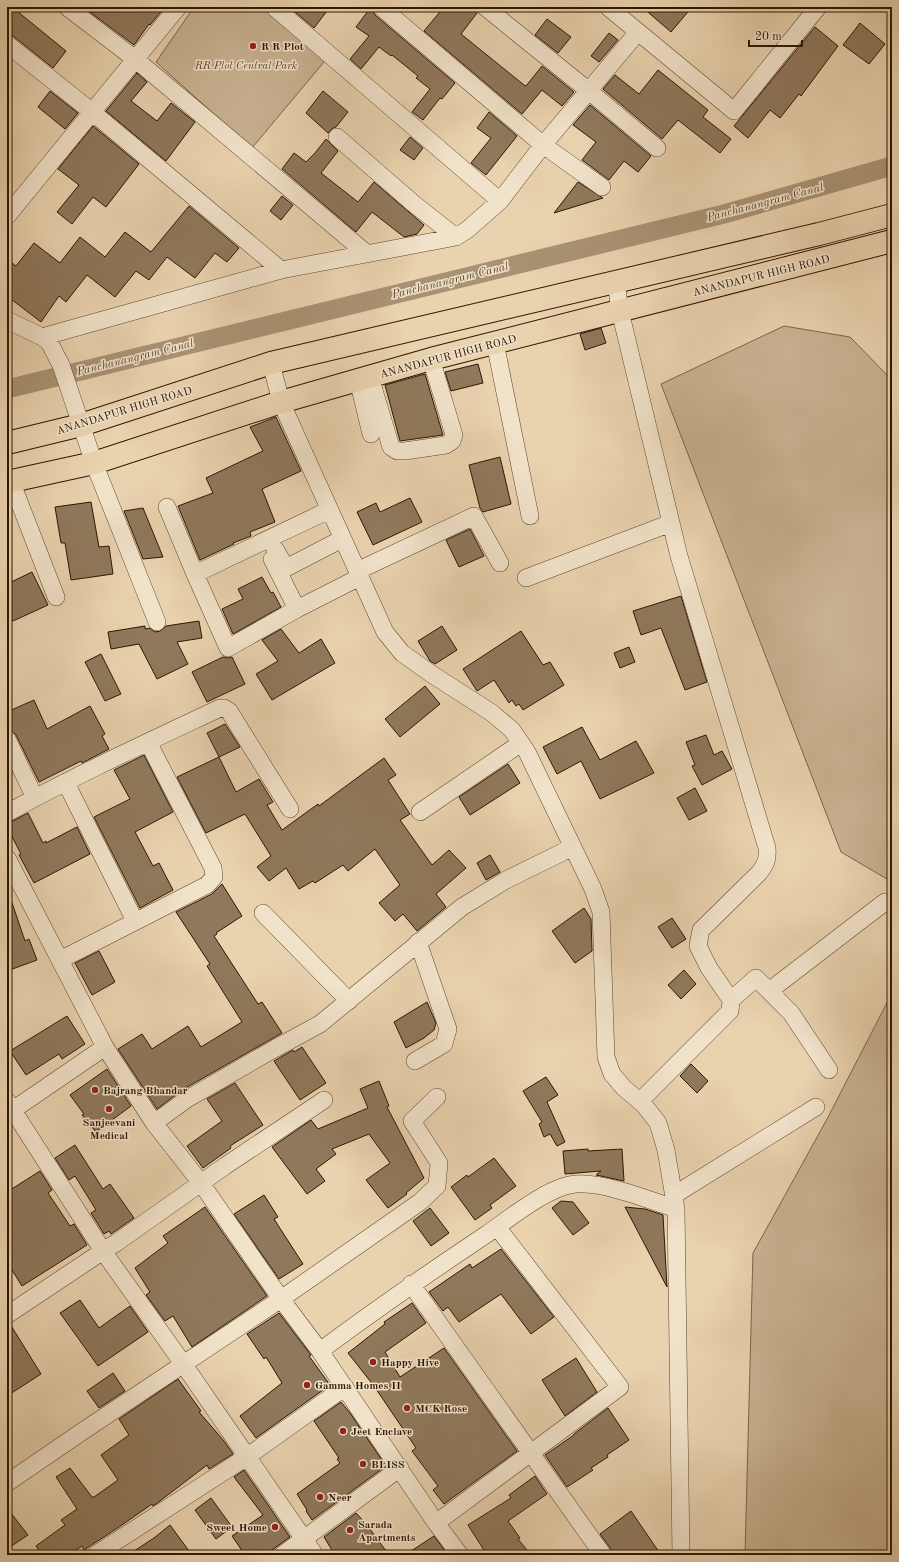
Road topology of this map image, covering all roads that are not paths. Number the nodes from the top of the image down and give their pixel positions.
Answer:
1 (67, 7) edge
2 (178, 7) edge
3 (274, 7) edge
4 (380, 7) edge
5 (485, 7) edge
6 (608, 7) edge
7 (818, 7) edge
8 (638, 32) junction
9 (7, 44) edge
10 (134, 59) junction
11 (589, 91) junction
12 (91, 112) junction
13 (337, 137) dead end
14 (543, 145) junction
15 (657, 148) dead end
16 (602, 187) dead end
17 (500, 201) junction
18 (892, 215) edge
19 (7, 216) edge
20 (456, 237) junction
21 (892, 241) edge
22 (366, 253) junction
23 (281, 270) junction
24 (616, 281) junction
25 (620, 311) junction
26 (7, 320) edge
27 (42, 337) junction
28 (494, 343) junction
29 (431, 360) junction
30 (271, 363) junction
31 (364, 378) junction
32 (281, 402) junction
33 (81, 425) junction
34 (371, 434) dead end
35 (7, 442) edge
36 (94, 463) junction
37 (9, 481) edge
38 (167, 507) dead end
39 (329, 510) junction
40 (530, 516) dead end
41 (671, 523) junction
42 (342, 539) junction
43 (269, 545) junction
44 (500, 563) dead end
45 (286, 568) junction
46 (195, 574) junction
47 (358, 574) junction
48 (526, 578) dead end
49 (56, 597) dead end
50 (297, 602) junction
51 (157, 622) dead end
52 (7, 739) edge
53 (148, 742) junction
54 (521, 743) junction
55 (66, 783) junction
56 (35, 798) junction
57 (290, 809) dead end
58 (420, 812) dead end
59 (7, 813) edge
60 (573, 847) junction
61 (7, 858) edge
62 (885, 902) dead end
63 (263, 913) dead end
64 (135, 921) junction
65 (418, 942) junction
66 (60, 960) junction
67 (769, 991) junction
68 (731, 1000) junction
69 (349, 1001) junction
70 (105, 1047) junction
71 (415, 1061) dead end
72 (829, 1070) dead end
73 (437, 1097) dead end
74 (324, 1100) dead end
75 (640, 1101) junction
76 (816, 1107) dead end
77 (9, 1108) edge
78 (154, 1123) junction
79 (200, 1183) junction
80 (675, 1202) junction
81 (497, 1227) junction
82 (102, 1251) junction
83 (411, 1284) junction
84 (281, 1299) junction
85 (7, 1315) edge
86 (320, 1351) junction
87 (184, 1364) junction
88 (344, 1387) junction
89 (530, 1454) junction
90 (248, 1456) junction
91 (400, 1468) junction
92 (7, 1484) edge
93 (436, 1522) junction
94 (304, 1539) junction
95 (458, 1554) edge
96 (95, 1555) edge
97 (282, 1555) edge
98 (315, 1555) edge
99 (603, 1555) edge
100 (681, 1555) edge

1 - 10 street
2 - 10 street
3 - 17 street
4 - 14 street
5 - 11 street
6 - 8 street
7 - 8 street
8 - 11 street
9 - 12 street
10 - 12 street
10 - 22 street
11 - 14 street
11 - 15 street
12 - 19 street
12 - 23 street
13 - 20 street
14 - 16 street
14 - 17 street
17 - 20 street
18 - 24 main road, ANANDAPUR HIGH ROAD
20 - 22 street
21 - 25 main road, ANANDAPUR HIGH ROAD
22 - 23 street
23 - 27 street
24 - 25 street
24 - 30 main road, ANANDAPUR HIGH ROAD
25 - 28 main road, ANANDAPUR HIGH ROAD
25 - 41 street
26 - 27 street
27 - 33 street
28 - 29 main road, ANANDAPUR HIGH ROAD
28 - 40 street
29 - 31 main road, ANANDAPUR HIGH ROAD
29 - 31 street
30 - 32 street
30 - 33 main road, ANANDAPUR HIGH ROAD
31 - 32 main road, ANANDAPUR HIGH ROAD
31 - 34 street
32 - 36 main road, ANANDAPUR HIGH ROAD
32 - 39 street
33 - 35 main road, ANANDAPUR HIGH ROAD
33 - 36 street
36 - 37 main road, ANANDAPUR HIGH ROAD
36 - 51 street
37 - 49 street
38 - 46 street
39 - 42 street
39 - 43 street
41 - 48 street
41 - 68 street
42 - 45 street
42 - 47 street
43 - 45 street
43 - 46 street
43 - 50 street
44 - 47 street
45 - 50 street
46 - 50 street
47 - 50 street
47 - 54 street
52 - 56 street
53 - 55 street
53 - 57 street
53 - 64 street
54 - 58 street
54 - 60 street
55 - 56 street
55 - 64 street
56 - 59 street
60 - 65 street
60 - 75 street
61 - 66 street
62 - 67 street
63 - 69 street
64 - 66 street
65 - 69 street
65 - 71 street
66 - 70 street
67 - 68 street
67 - 72 street
68 - 75 street
69 - 78 street
70 - 77 street
70 - 78 street
73 - 84 street
74 - 79 street
75 - 80 street
76 - 80 street
77 - 82 street
78 - 79 street
79 - 82 street
79 - 84 street
80 - 81 street
80 - 100 street
81 - 83 street
81 - 89 street
82 - 85 street
82 - 87 street
83 - 86 street
83 - 89 street
84 - 86 street
84 - 87 street
86 - 88 street
87 - 90 street
87 - 92 street
88 - 90 street
88 - 91 street
89 - 93 street
89 - 99 street
90 - 94 street
90 - 96 street
91 - 93 street
91 - 94 street
93 - 95 street
94 - 97 street
94 - 98 street

